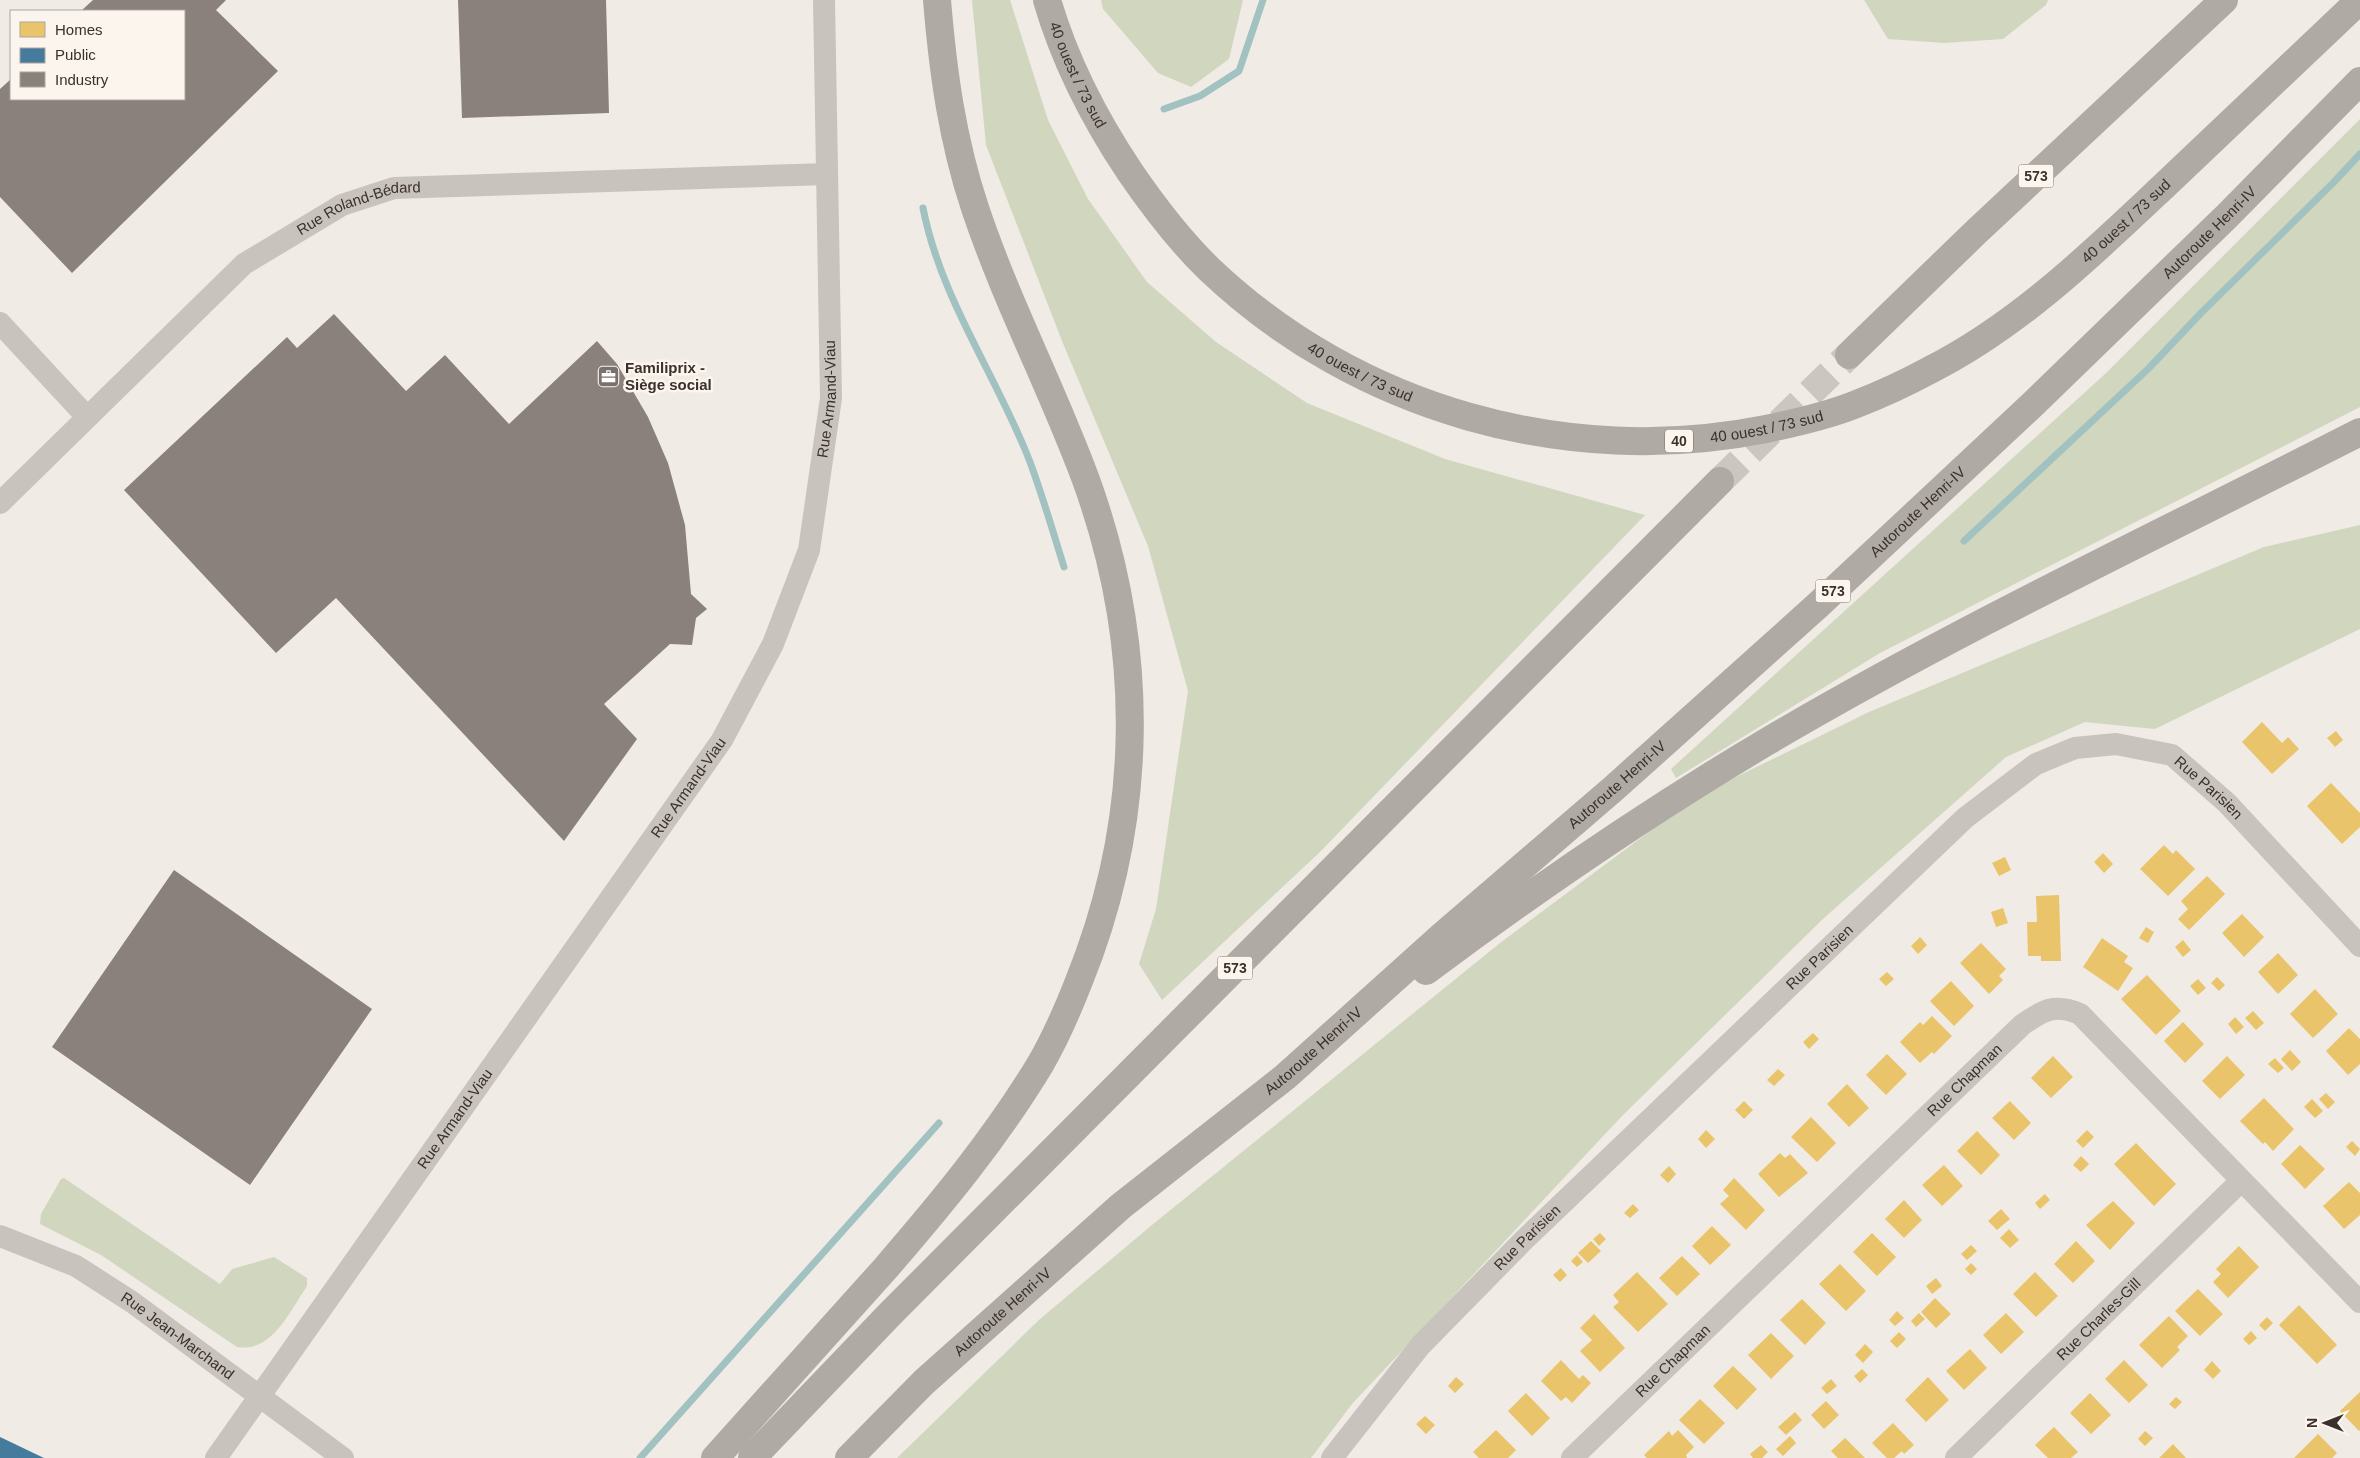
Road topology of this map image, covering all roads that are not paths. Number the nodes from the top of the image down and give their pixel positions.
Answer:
1 (824, 0) edge
2 (937, 0) edge
3 (1047, 0) edge
4 (2224, 0) edge
5 (2360, 0) edge
6 (2360, 81) edge
7 (827, 174) junction
8 (0, 323) edge
9 (1849, 355) tunnel mouth
10 (87, 418) junction
11 (2360, 432) edge
12 (1720, 481) tunnel mouth
13 (0, 502) edge
14 (2360, 946) edge
15 (1285, 1077) junction
16 (2241, 1181) junction
17 (0, 1236) edge
18 (2360, 1302) edge
19 (262, 1396) junction
20 (216, 1458) edge
21 (343, 1458) edge
22 (715, 1458) edge
23 (752, 1458) edge
24 (850, 1458) edge
25 (1332, 1458) edge
26 (1572, 1458) edge
27 (1956, 1458) edge

1 - 7 street, Rue Armand-Viau
2 - 22 highway
3 - 5 highway, 40 ouest / 73 sud / 40
4 - 9 highway, 573
6 - 15 highway, Autoroute Henri-IV / 573
7 - 10 street, Rue Roland-Bédard
7 - 19 street, Rue Armand-Viau
8 - 10 street
10 - 13 street, Rue Roland-Bédard
11 - 15 highway
12 - 23 highway, 573
14 - 25 street, Rue Parisien
15 - 24 highway, Autoroute Henri-IV / 573
16 - 18 street, Rue Chapman
16 - 26 street, Rue Chapman
16 - 27 street, Rue Charles-Gill
17 - 19 street, Rue Jean-Marchand
19 - 20 street, Rue Armand-Viau
19 - 21 street, Rue Jean-Marchand

